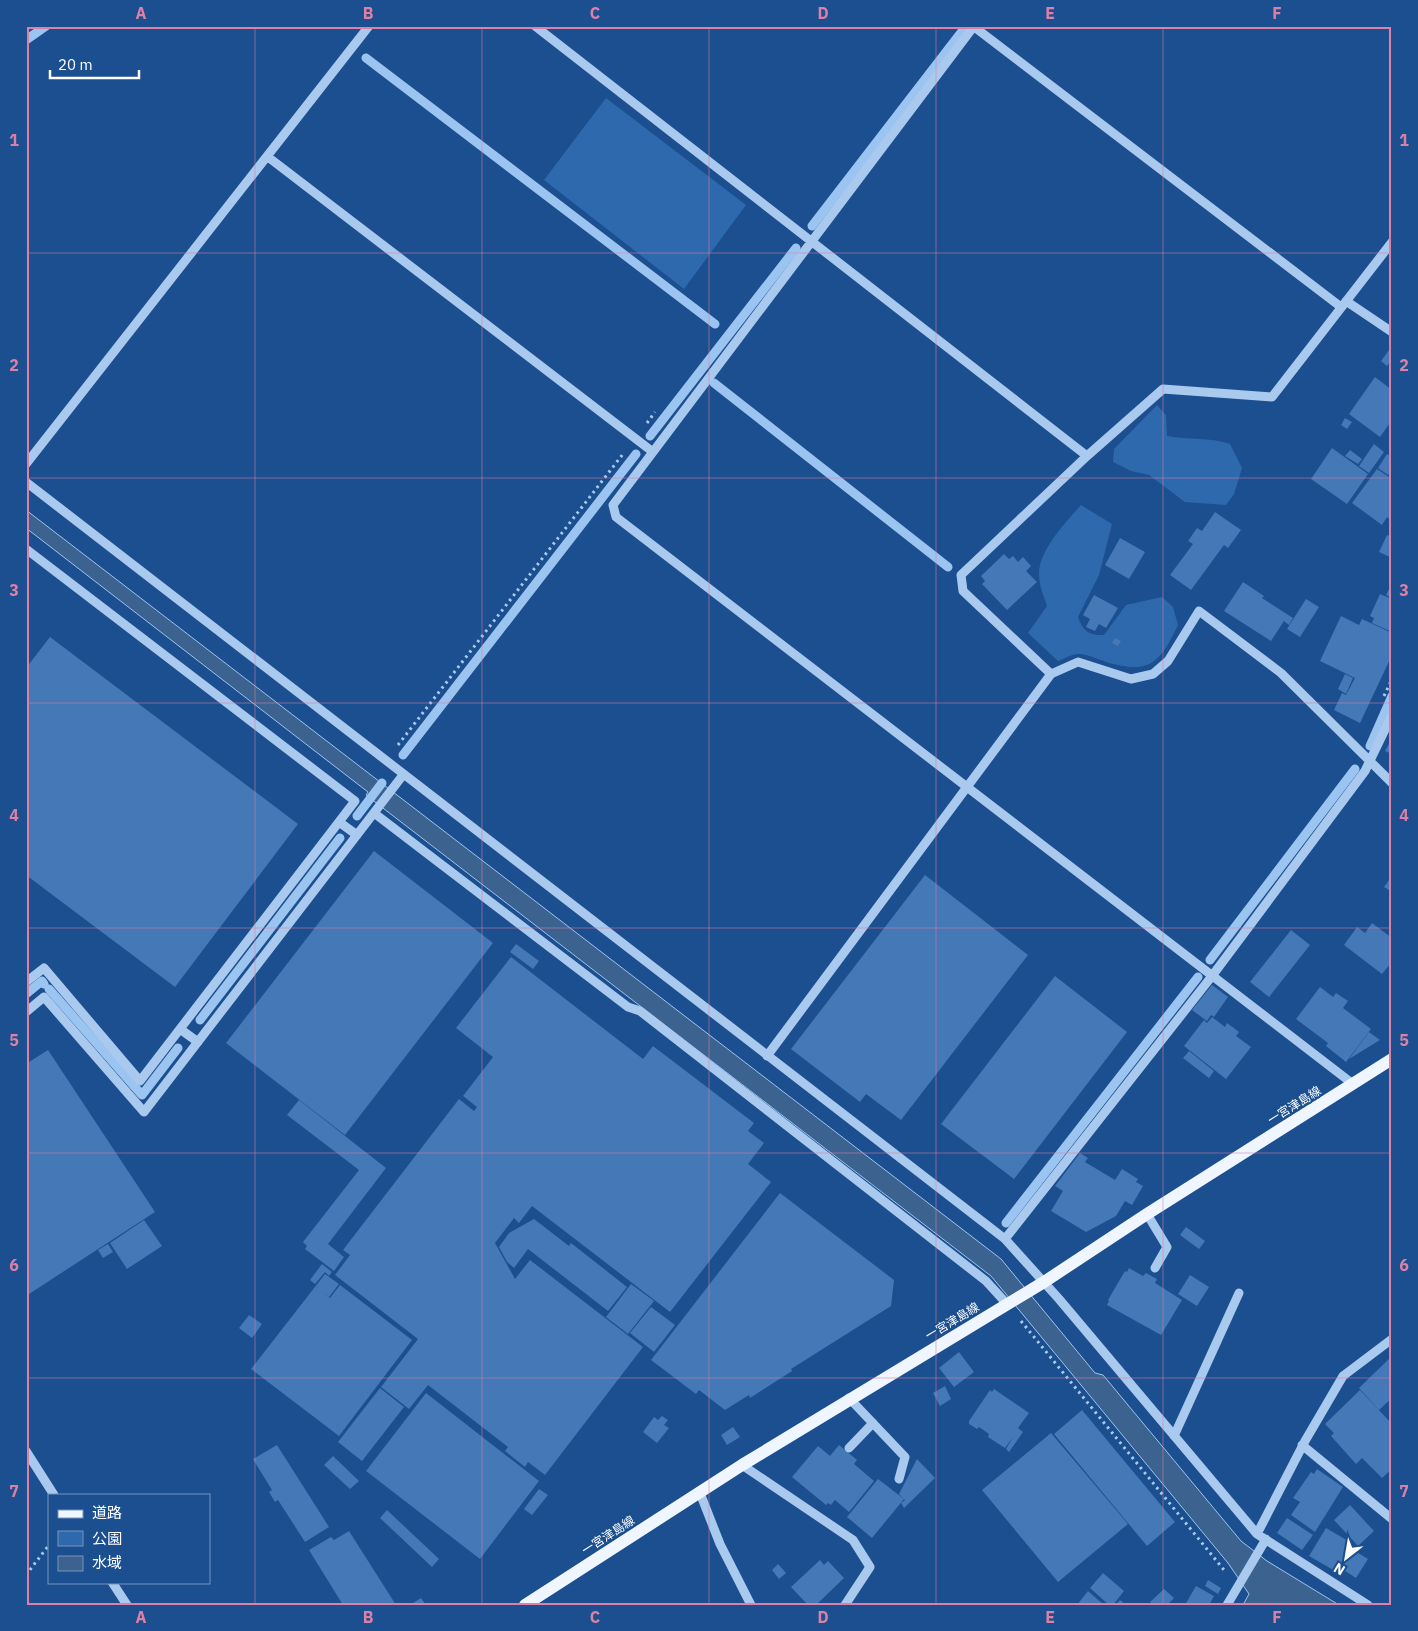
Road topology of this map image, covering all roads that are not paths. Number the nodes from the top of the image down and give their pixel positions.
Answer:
1 (368, 26) edge
2 (535, 26) edge
3 (973, 26) edge
4 (268, 157) junction
5 (812, 242) junction
6 (1391, 244) edge
7 (1344, 304) junction
8 (1392, 332) edge
9 (653, 452) junction
10 (1087, 456) junction
11 (26, 464) edge
12 (26, 482) edge
13 (26, 549) edge
14 (1050, 674) junction
15 (1392, 715) edge
16 (1370, 762) junction
17 (403, 776) junction
18 (1392, 783) edge
19 (967, 787) junction
20 (376, 810) junction
21 (339, 822) junction
22 (357, 835) junction
23 (1212, 976) junction
24 (26, 982) edge
25 (26, 1012) edge
26 (180, 1029) junction
27 (198, 1042) junction
28 (767, 1056) junction
29 (1392, 1059) edge
30 (1353, 1084) junction
31 (1147, 1214) junction
32 (1005, 1239) junction
33 (1155, 1268) dead end
34 (1040, 1284) junction
35 (1239, 1293) dead end
36 (1008, 1303) junction
37 (1392, 1339) edge
38 (849, 1398) junction
39 (873, 1423) junction
40 (1174, 1436) junction
41 (1302, 1445) junction
42 (850, 1448) dead end
43 (26, 1451) edge
44 (742, 1465) junction
45 (899, 1480) dead end
46 (700, 1493) junction
47 (53, 1494) edge
48 (1392, 1519) edge
49 (1258, 1534) junction
50 (1266, 1539) junction
51 (113, 1584) edge
52 (127, 1605) edge
53 (526, 1605) edge
54 (751, 1605) edge
55 (844, 1605) edge
56 (1227, 1605) edge
57 (1368, 1605) edge

1 - 4 street
2 - 5 street
3 - 5 street
3 - 7 street
4 - 9 street
4 - 11 street
5 - 9 street
5 - 10 street
6 - 7 street
7 - 8 street
7 - 10 street
9 - 19 street
10 - 14 street
12 - 17 street
13 - 21 street
14 - 16 street
14 - 19 street
15 - 16 street
16 - 18 street
16 - 23 street
17 - 20 street
17 - 28 street
19 - 23 street
19 - 28 street
20 - 22 street
20 - 36 street
21 - 22 street
21 - 26 street
22 - 27 street
23 - 30 street
23 - 32 street
24 - 26 street
25 - 27 street
26 - 27 street
28 - 32 street
29 - 30 main road, 一宮津島線
30 - 31 main road, 一宮津島線
31 - 33 street
31 - 34 main road, 一宮津島線
32 - 34 street
34 - 36 main road, 一宮津島線
34 - 40 street
35 - 40 street
36 - 38 main road, 一宮津島線
37 - 41 street
38 - 39 street
38 - 44 main road, 一宮津島線
39 - 42 street
39 - 45 street
40 - 49 street
41 - 48 street
41 - 49 street
43 - 47 street
44 - 46 main road, 一宮津島線
44 - 55 street
46 - 53 main road, 一宮津島線
46 - 54 street
49 - 50 street
50 - 56 street
50 - 57 street
51 - 52 street

